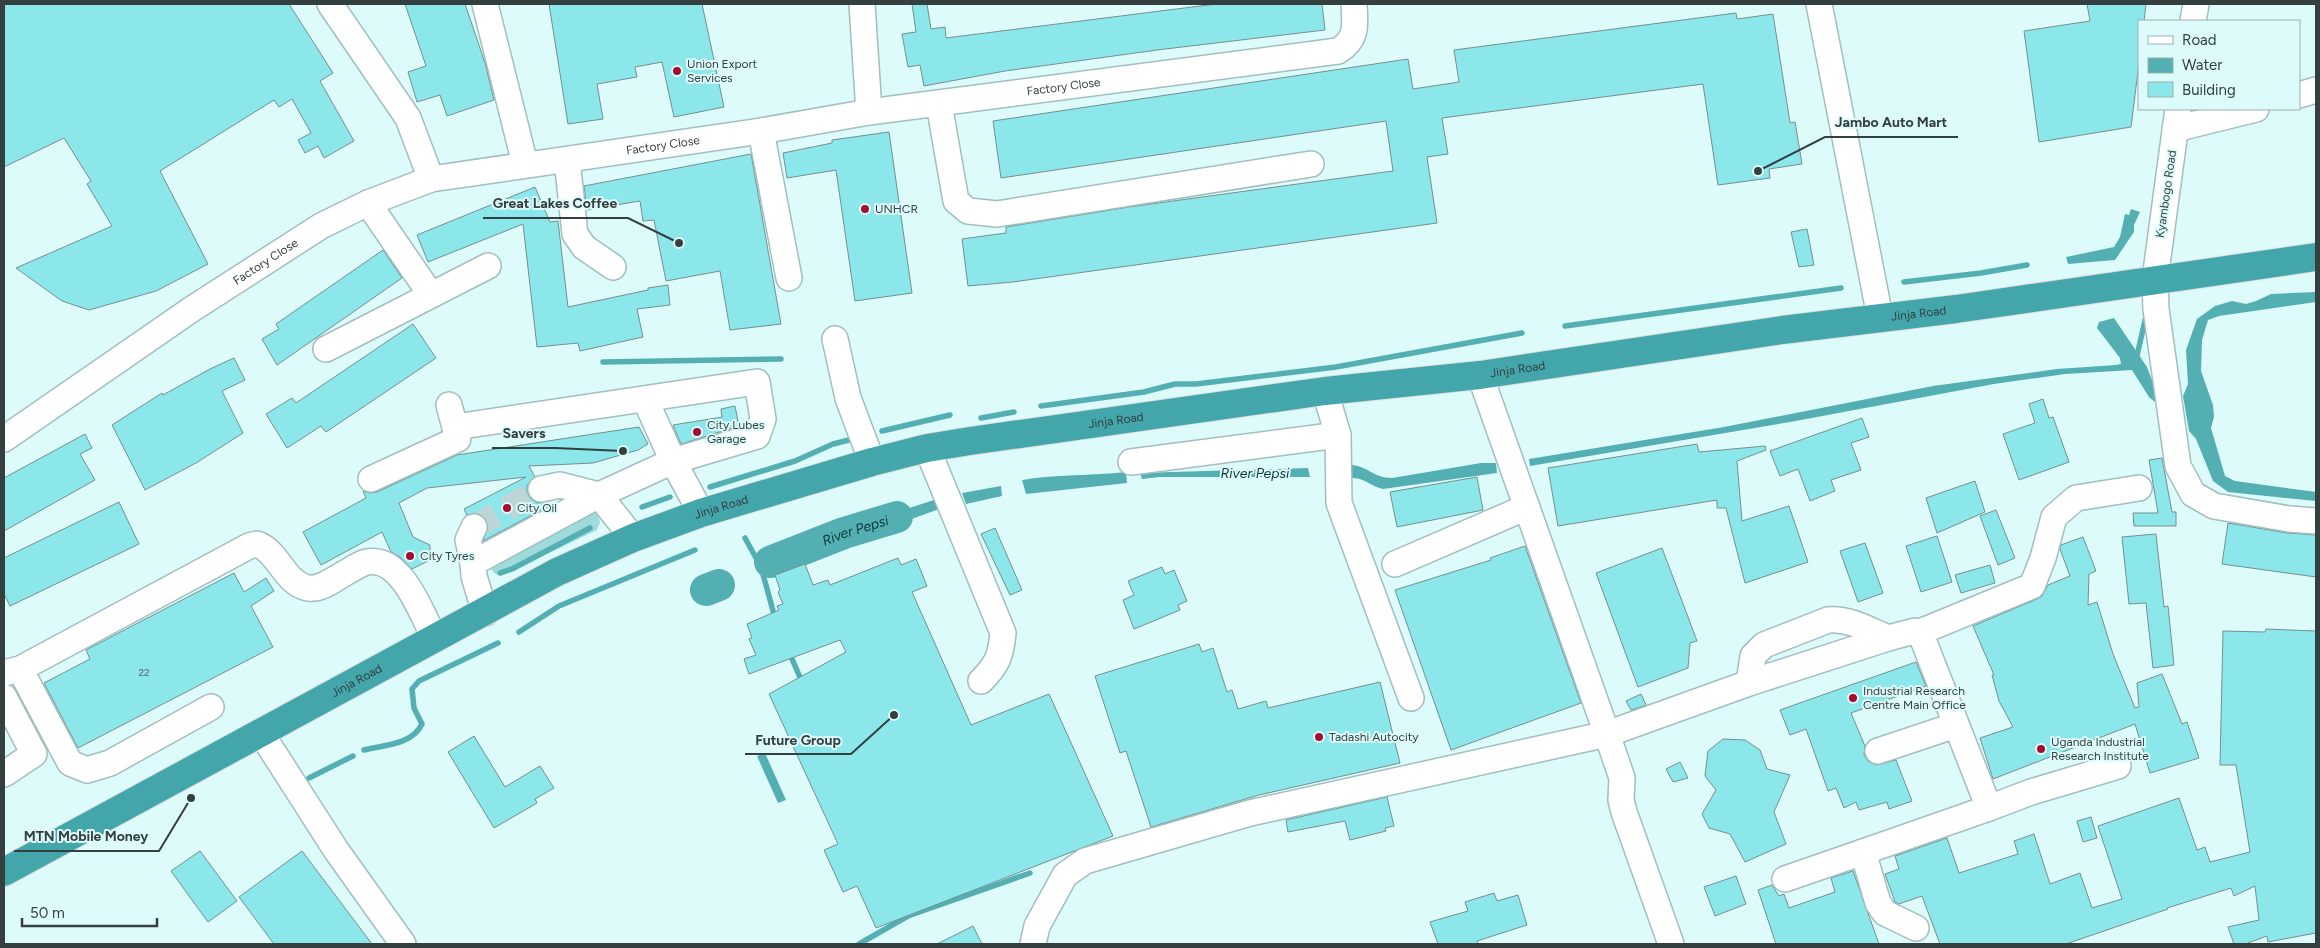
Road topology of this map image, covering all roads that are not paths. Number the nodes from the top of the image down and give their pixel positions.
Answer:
1 (330, 4) edge
2 (485, 4) edge
3 (862, 4) edge
4 (1354, 4) edge
5 (1819, 4) edge
6 (2196, 4) edge
7 (2193, 20) edge
8 (2316, 90) edge
9 (2300, 95) edge
10 (939, 104) junction
11 (2248, 110) edge
12 (868, 112) junction
13 (2176, 119) edge
14 (761, 131) junction
15 (567, 160) junction
16 (525, 164) junction
17 (1311, 164) dead end
18 (431, 179) junction
19 (368, 203) junction
20 (2316, 257) edge
21 (488, 266) dead end
22 (613, 267) dead end
23 (789, 278) dead end
24 (2155, 280) junction
25 (431, 295) junction
26 (1880, 317) junction
27 (835, 339) dead end
28 (326, 349) dead end
29 (1480, 374) junction
30 (1325, 391) junction
31 (646, 402) junction
32 (1338, 435) junction
33 (4, 439) edge
34 (927, 448) junction
35 (673, 461) junction
36 (872, 462) junction
37 (1131, 462) dead end
38 (371, 479) dead end
39 (2139, 488) dead end
40 (541, 489) tunnel mouth
41 (599, 495) junction
42 (1526, 507) junction
43 (701, 513) junction
44 (2316, 521) edge
45 (474, 527) dead end
46 (633, 538) junction
47 (473, 563) junction
48 (1395, 564) dead end
49 (485, 613) junction
50 (1920, 632) junction
51 (1888, 638) junction
52 (435, 639) junction
53 (12, 671) edge
54 (981, 681) dead end
55 (1749, 682) junction
56 (4, 697) edge
57 (1411, 698) dead end
58 (211, 707) dead end
59 (1956, 725) junction
60 (262, 733) junction
61 (1607, 734) junction
62 (1878, 751) dead end
63 (2118, 766) dead end
64 (4, 774) edge
65 (1989, 808) junction
66 (1863, 852) junction
67 (4, 872) edge
68 (1785, 879) dead end
69 (1916, 928) dead end
70 (403, 944) edge
71 (1033, 944) edge
72 (1671, 944) edge

1 - 18 street
2 - 16 street
3 - 12 street
4 - 10 street, Factory Close
5 - 26 street
6 - 7 street
8 - 9 street
10 - 12 street, Factory Close
10 - 17 street
11 - 13 street
12 - 14 street, Factory Close
13 - 24 street, Kyambogo Road
14 - 15 street, Factory Close
14 - 23 street
15 - 16 street, Factory Close
15 - 22 street
16 - 18 street, Factory Close
18 - 19 street, Factory Close
19 - 25 street
19 - 33 street, Factory Close
20 - 24 highway, Jinja Road
21 - 25 street
24 - 26 highway, Jinja Road
24 - 44 street, Kyambogo Road
25 - 28 street
26 - 29 highway, Jinja Road
27 - 36 street
29 - 30 highway, Jinja Road
29 - 42 street
30 - 32 street
30 - 34 highway, Jinja Road
31 - 35 street
31 - 35 street
31 - 38 street
32 - 37 street
32 - 57 street
34 - 36 highway, Jinja Road
34 - 54 street
35 - 41 street
35 - 43 street
36 - 43 highway, Jinja Road
39 - 50 street
40 - 41 street
41 - 46 street
41 - 47 street
42 - 48 street
42 - 61 street
43 - 46 highway, Jinja Road
45 - 47 street
46 - 49 highway, Jinja Road
47 - 49 street
49 - 52 highway, Jinja Road
50 - 51 street
50 - 59 street
51 - 55 street
51 - 55 street
52 - 53 street
52 - 60 highway, Jinja Road
53 - 58 street
55 - 61 street
56 - 64 street
59 - 62 street
59 - 65 street
60 - 67 highway, Jinja Road
60 - 70 street
61 - 71 street
61 - 72 street
63 - 65 street
65 - 66 street
66 - 68 street
66 - 69 street

